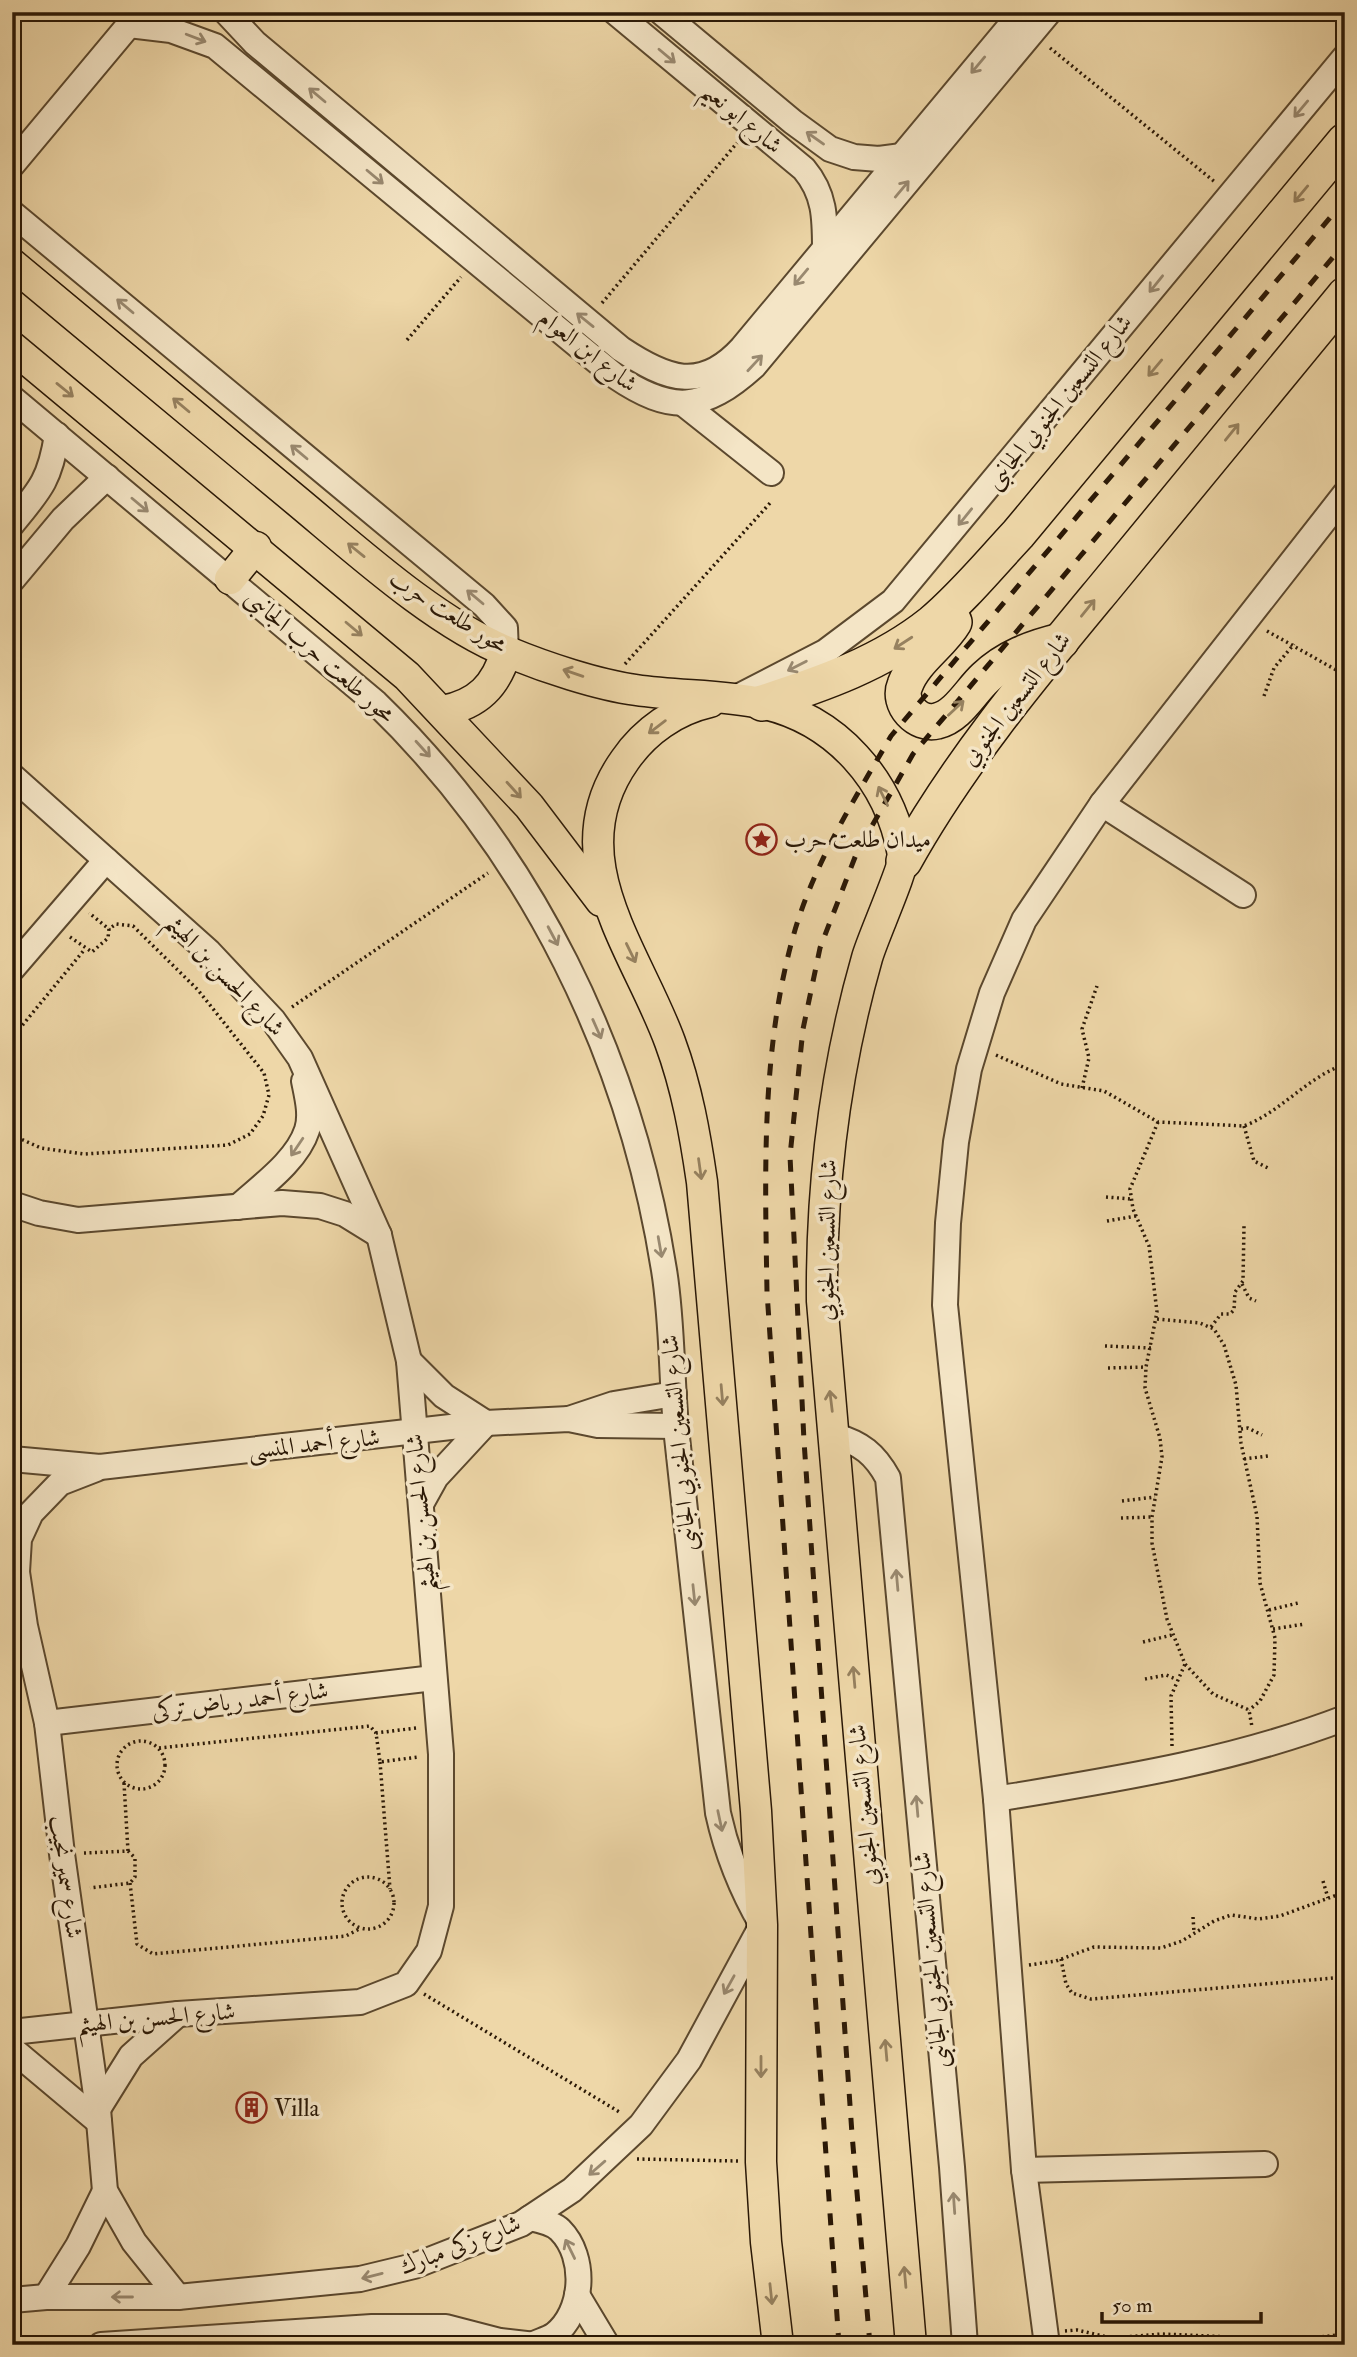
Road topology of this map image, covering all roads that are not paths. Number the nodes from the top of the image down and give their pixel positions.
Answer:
1 (226, 12) edge
2 (615, 12) edge
3 (661, 12) edge
4 (991, 12) edge
5 (1049, 12) edge
6 (134, 18) edge
7 (1018, 33) edge
8 (1345, 57) edge
9 (1345, 141) edge
10 (902, 156) junction
11 (12, 165) edge
12 (12, 212) edge
13 (825, 249) junction
14 (488, 260) junction
15 (12, 264) edge
16 (1345, 295) edge
17 (12, 347) edge
18 (720, 392) junction
19 (12, 398) edge
20 (684, 404) junction
21 (57, 435) junction
22 (727, 436) junction
23 (771, 473) dead end
24 (107, 477) junction
25 (1345, 495) edge
26 (12, 524) edge
27 (256, 547) junction
28 (230, 579) junction
29 (12, 580) edge
30 (962, 595) junction
31 (1061, 641) junction
32 (506, 652) junction
33 (738, 701) junction
34 (443, 712) junction
35 (12, 776) edge
36 (1102, 804) junction
37 (106, 860) junction
38 (904, 861) junction
39 (1243, 895) dead end
40 (616, 922) junction
41 (569, 966) joint
42 (12, 969) edge
43 (300, 1058) junction
44 (12, 1204) edge
45 (238, 1207) junction
46 (379, 1235) junction
47 (409, 1361) junction
48 (674, 1394) junction
49 (569, 1419) junction
50 (486, 1423) junction
51 (676, 1426) junction
52 (414, 1433) junction
53 (835, 1436) junction
54 (13, 1459) edge
55 (100, 1467) junction
56 (421, 1504) junction
57 (15, 1569) edge
58 (434, 1678) junction
59 (1345, 1718) edge
60 (47, 1723) junction
61 (996, 1799) junction
62 (762, 1926) junction
63 (178, 2014) junction
64 (86, 2024) junction
65 (12, 2032) edge
66 (12, 2049) edge
67 (98, 2115) junction
68 (1265, 2164) dead end
69 (1024, 2170) junction
70 (105, 2191) junction
71 (530, 2218) junction
72 (578, 2295) junction
73 (46, 2297) junction
74 (178, 2297) junction
75 (12, 2300) edge
76 (1046, 2339) edge
77 (177, 2341) edge
78 (534, 2344) edge
79 (101, 2345) edge
80 (607, 2345) edge
81 (778, 2345) edge
82 (911, 2345) edge
83 (965, 2345) edge

14 -> 1 street, شارع ابن العوام
2 -> 13 street, شارع ابو نعيم
10 -> 3 street, شارع ابو نعيم
4 - 7 street
5 - 7 street, شارع ابن العوام
6 - 11 street
6 -> 14 street, شارع ابن العوام
7 -> 10 street, شارع ابن العوام
18 -> 7 street, شارع ابن العوام
8 -> 33 street, شارع التسعين الجنوبي الجانبى
9 -> 30 highway
10 - 13 street, شارع ابن العوام
32 -> 12 street
13 -> 14 street, شارع ابن العوام
14 - 20 street, شارع ابن العوام
32 -> 15 main road, محور طلعت حرب
31 -> 16 highway, شارع التسعين الجنوبي
17 -> 27 main road
18 - 20 street, شارع ابن العوام
18 - 22 street
19 - 21 street, محور طلعت حرب الجانبى
20 - 22 street
21 - 24 street, محور طلعت حرب الجانبى
21 - 26 street
22 - 23 street
24 -> 28 street, محور طلعت حرب الجانبى
24 - 29 street
25 - 36 street
27 - 28 main road
27 -> 34 main road
28 -> 41 street, محور طلعت حرب الجانبى
30 -> 31 highway
30 -> 33 highway
31 - 38 highway, شارع التسعين الجنوبي
33 -> 32 main road, محور طلعت حرب
32 - 34 main road
38 -> 33 main road, محور طلعت حرب
33 -> 40 main road
34 -> 40 main road
35 - 37 street, شارع الحسن بن الهيثم
36 - 39 street
36 - 61 street
37 - 42 street
37 - 43 street, شارع الحسن بن الهيثم
53 -> 38 main road, شارع التسعين الجنوبي
40 -> 62 main road
41 -> 48 street, شارع التسعين الجنوبي الجانبى
43 -> 45 street
43 - 46 street, شارع الحسن بن الهيثم
44 - 45 street
45 - 46 street
46 - 47 street, شارع الحسن بن الهيثم
47 - 50 street
47 - 52 street, شارع الحسن بن الهيثم
48 - 49 street, شارع أحمد المنسى
48 - 51 street, شارع التسعين الجنوبي الجانبى
49 - 50 street, شارع أحمد المنسى
49 - 51 street, شارع أحمد المنسى
50 - 52 street, شارع أحمد المنسى
50 - 56 street
51 -> 62 street, شارع التسعين الجنوبي الجانبى
52 - 55 street, شارع أحمد المنسى
52 - 56 street, شارع الحسن بن الهيثم
82 -> 53 main road, شارع التسعين الجنوبي
83 -> 53 street, شارع التسعين الجنوبي الجانبى
54 - 55 street, شارع أحمد المنسى
55 - 57 street, شارع أحمد المنسى
56 - 58 street, شارع الحسن بن الهيثم
57 - 60 street, شارع سمير نجيب
58 - 60 street, شارع أحمد رياض تركى
58 - 63 street, شارع الحسن بن الهيثم
59 - 61 street
60 - 64 street, شارع سمير نجيب
61 - 69 street
62 -> 71 street, شارع زكى مبارك
62 -> 81 main road
63 - 64 street, شارع الحسن بن الهيثم
63 - 67 street
64 - 65 street, شارع الحسن بن الهيثم
64 - 67 street, شارع سمير نجيب
66 - 67 street
67 - 70 street, شارع سمير نجيب
68 - 69 street
69 - 76 street
70 - 73 street
70 - 74 street, شارع سمير نجيب
72 -> 71 street
71 -> 74 street, شارع زكى مبارك
72 - 78 street
72 - 80 street
74 -> 73 street, شارع زكى مبارك
73 - 75 street, شارع زكى مبارك
77 - 78 street
77 - 79 street

